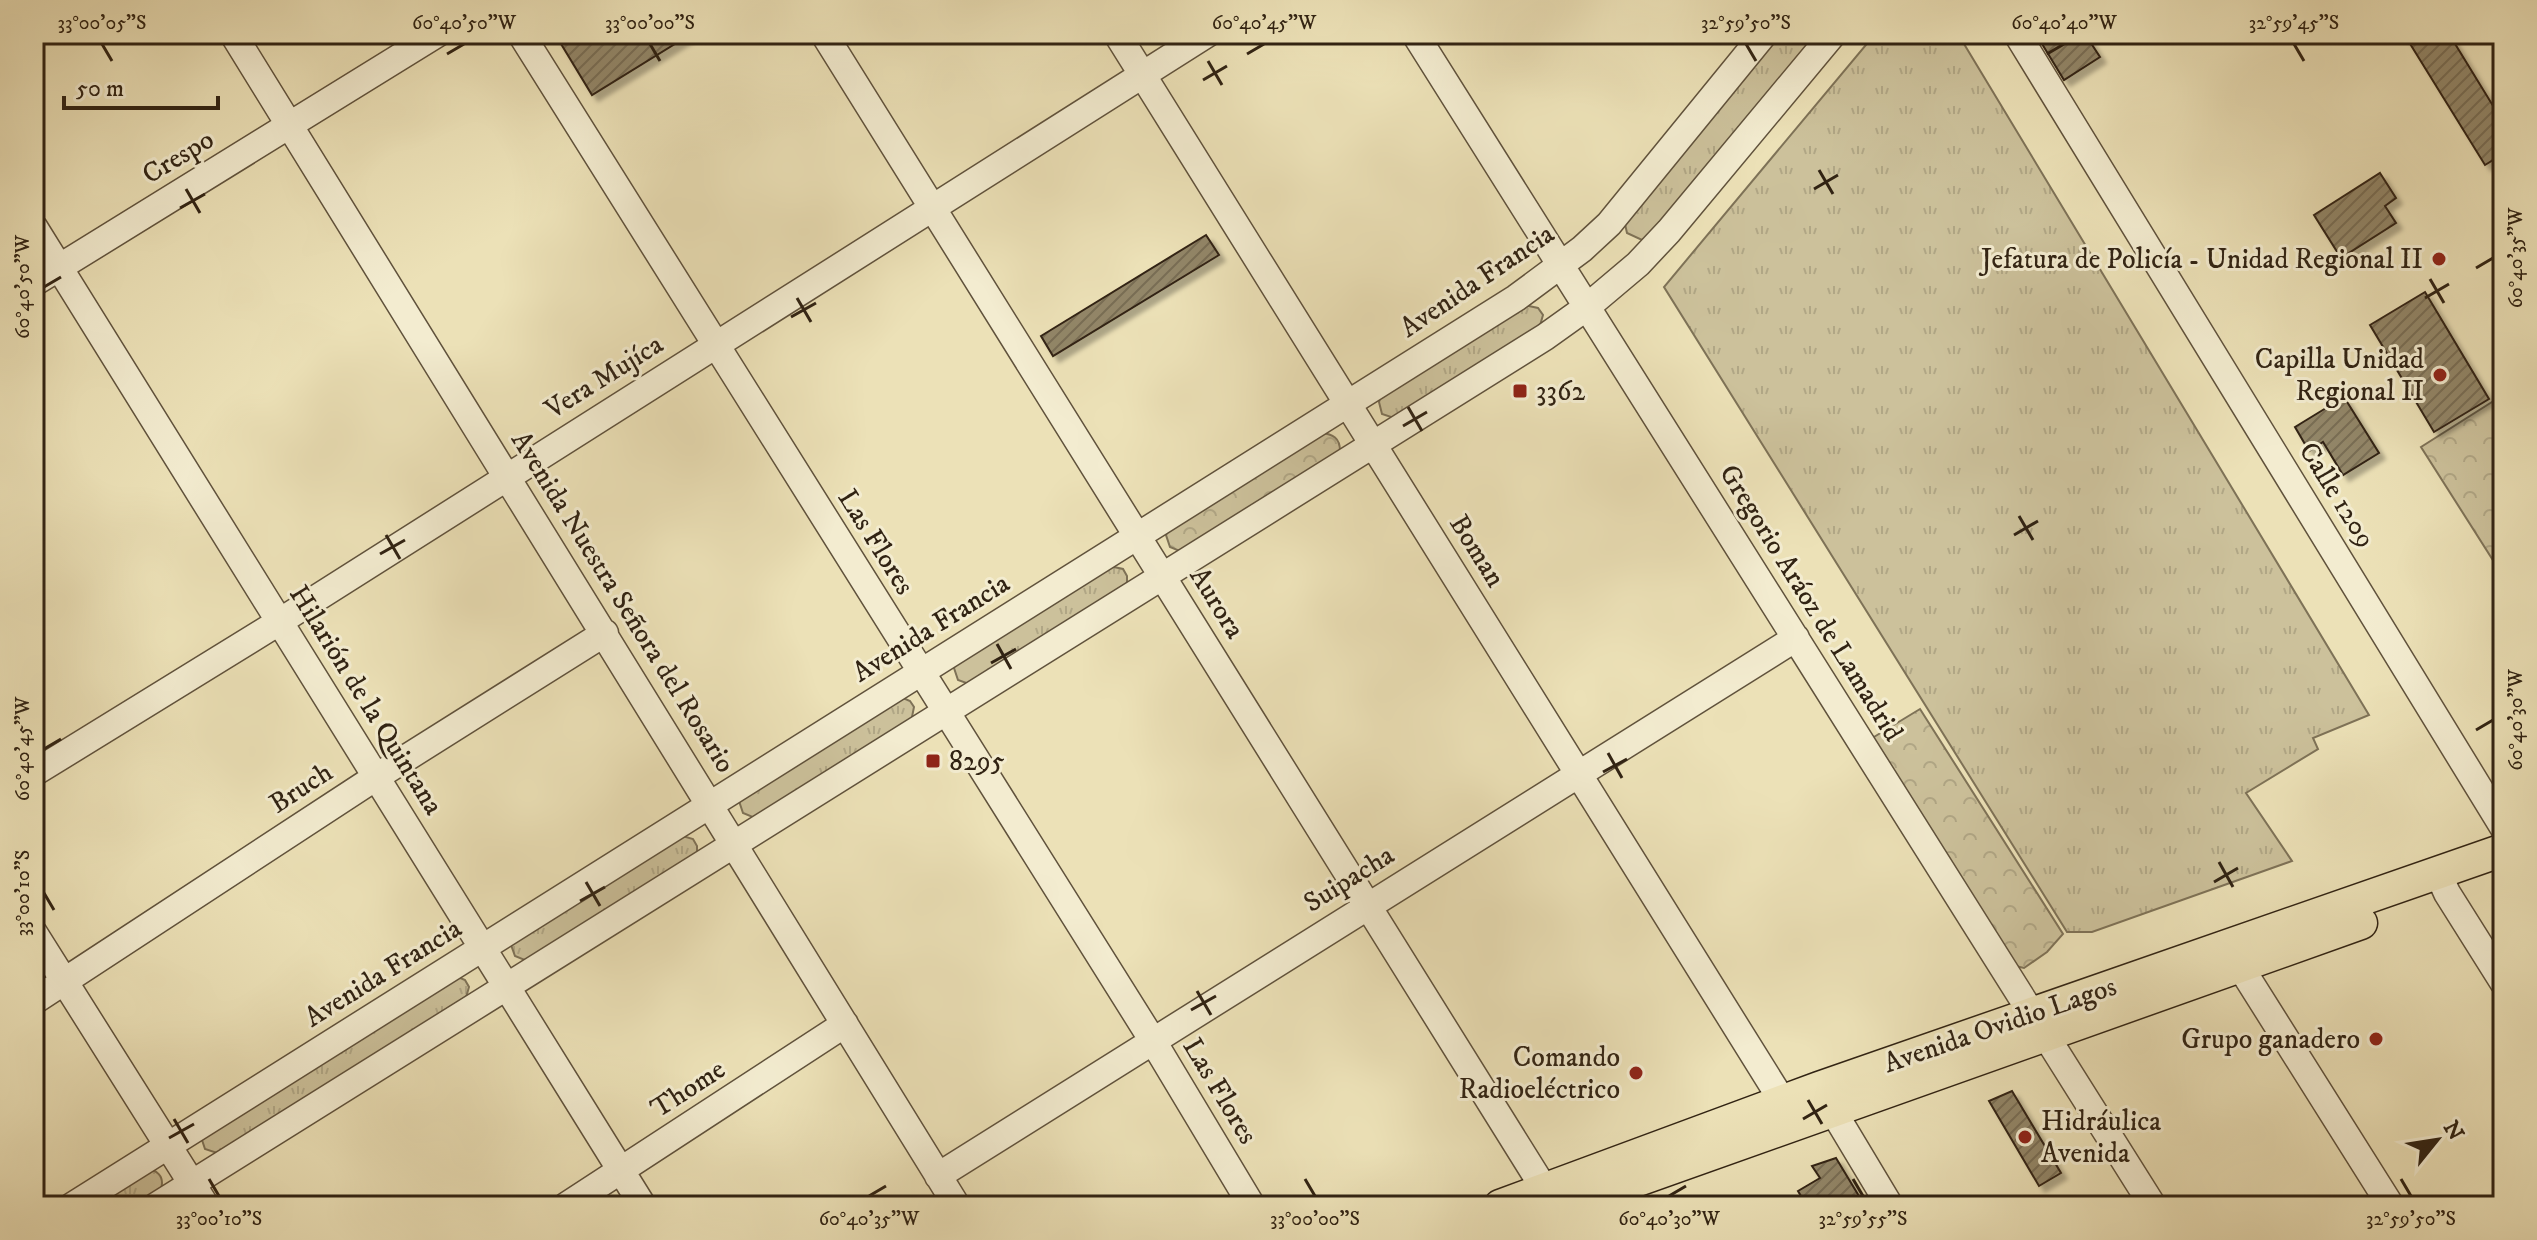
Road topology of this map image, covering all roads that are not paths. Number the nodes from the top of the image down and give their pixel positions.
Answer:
1 (233, 34) edge
2 (437, 34) edge
3 (521, 34) edge
4 (824, 34) edge
5 (1117, 34) edge
6 (1207, 34) edge
7 (1415, 34) edge
8 (1764, 34) edge
9 (1833, 34) edge
10 (2017, 34) edge
11 (1142, 75) junction
12 (291, 126) junction
13 (931, 209) junction
14 (34, 227) edge
15 (1561, 266) junction
16 (59, 267) junction
17 (34, 283) edge
18 (1587, 307) junction
19 (715, 346) junction
20 (1348, 404) junction
21 (1373, 444) junction
22 (507, 475) junction
23 (1137, 537) junction
24 (1162, 576) junction
25 (279, 622) junction
26 (605, 633) junction
27 (1796, 638) junction
28 (920, 673) junction
29 (945, 712) junction
30 (34, 773) edge
31 (1578, 773) junction
32 (376, 777) junction
33 (711, 805) junction
34 (2503, 827) edge
35 (735, 844) junction
36 (2503, 850) edge
37 (2503, 874) edge
38 (2442, 883) junction
39 (1368, 904) junction
40 (34, 933) edge
41 (483, 948) junction
42 (2234, 956) junction
43 (64, 981) junction
44 (2503, 982) edge
45 (506, 987) junction
46 (34, 1001) edge
47 (845, 1024) junction
48 (2039, 1024) junction
49 (1153, 1041) junction
50 (1825, 1099) junction
51 (1783, 1102) junction
52 (168, 1146) junction
53 (621, 1171) junction
54 (938, 1176) junction
55 (199, 1195) edge
56 (1555, 1201) edge
57 (72, 1206) edge
58 (156, 1206) edge
59 (566, 1206) edge
60 (643, 1206) edge
61 (957, 1206) edge
62 (1252, 1206) edge
63 (1500, 1206) edge
64 (1890, 1206) edge
65 (2153, 1206) edge
66 (2391, 1206) edge

1 - 12 street, Avenida Nuestra Señora del Rosario
2 - 12 street, Crespo
3 - 19 street, Las Flores
4 - 13 street, Aurora
5 - 11 street, Boman
6 - 11 street, Vera Mujíca
7 - 15 street, Gregorio Aráoz de Lamadrid
8 - 15 street, Avenida Francia
9 - 18 street
10 - 34 street, Calle 1209
11 - 13 street, Vera Mujíca
11 - 20 street, Boman
12 - 16 street, Crespo
12 - 22 street, Avenida Nuestra Señora del Rosario
13 - 19 street, Vera Mujíca
13 - 23 street, Aurora
14 - 16 street, Hilarión de la Quintana
15 - 18 street, Gregorio Aráoz de Lamadrid
15 - 20 street, Avenida Francia
16 - 17 street, Crespo
16 - 25 street, Hilarión de la Quintana
18 - 21 street
18 - 27 street, Gregorio Aráoz de Lamadrid
19 - 22 street, Vera Mujíca
19 - 28 street, Las Flores
20 - 21 street, Boman
20 - 23 street, Avenida Francia
21 - 24 street
21 - 31 street, Boman
22 - 25 street, Vera Mujíca
22 - 26 street, Avenida Nuestra Señora del Rosario
23 - 24 street, Aurora
23 - 28 street, Avenida Francia
24 - 29 street
24 - 39 street, Aurora
25 - 30 street, Vera Mujíca
25 - 32 street, Hilarión de la Quintana
26 - 32 street, Bruch
26 - 33 street, Avenida Nuestra Señora del Rosario
27 - 31 street, Suipacha
27 - 48 street, Gregorio Aráoz de Lamadrid
28 - 29 street, Las Flores
28 - 33 street, Avenida Francia
29 - 35 street
29 - 49 street, Las Flores
31 - 39 street, Suipacha
31 - 51 street, Boman
32 - 41 street, Hilarión de la Quintana
32 - 43 street, Bruch
33 - 35 street, Avenida Nuestra Señora del Rosario
33 - 41 street, Avenida Francia
35 - 45 street
35 - 47 street, Avenida Nuestra Señora del Rosario
36 - 38 main road, Avenida Ovidio Lagos
37 - 38 main road, Avenida Ovidio Lagos
38 - 42 main road, Avenida Ovidio Lagos
38 - 44 street
39 - 49 street, Suipacha
39 - 56 street, Aurora
40 - 43 street
41 - 45 street, Hilarión de la Quintana
41 - 52 street, Avenida Francia
42 - 48 main road, Avenida Ovidio Lagos
42 - 66 street
43 - 46 street, Bruch
43 - 52 street
45 - 53 street, Hilarión de la Quintana
45 - 55 street
47 - 53 street, Thome
47 - 54 street, Avenida Nuestra Señora del Rosario
48 - 50 main road, Avenida Ovidio Lagos
48 - 65 street, Gregorio Aráoz de Lamadrid
49 - 54 street, Suipacha
49 - 62 street, Las Flores
50 - 51 main road, Avenida Ovidio Lagos
50 - 56 main road, Avenida Ovidio Lagos
50 - 64 street
51 - 56 main road, Avenida Ovidio Lagos
52 - 55 street
52 - 57 street, Avenida Francia
53 - 59 street, Thome
53 - 60 street, Hilarión de la Quintana
54 - 61 street, Avenida Nuestra Señora del Rosario
55 - 58 street
56 - 63 main road, Avenida Ovidio Lagos

